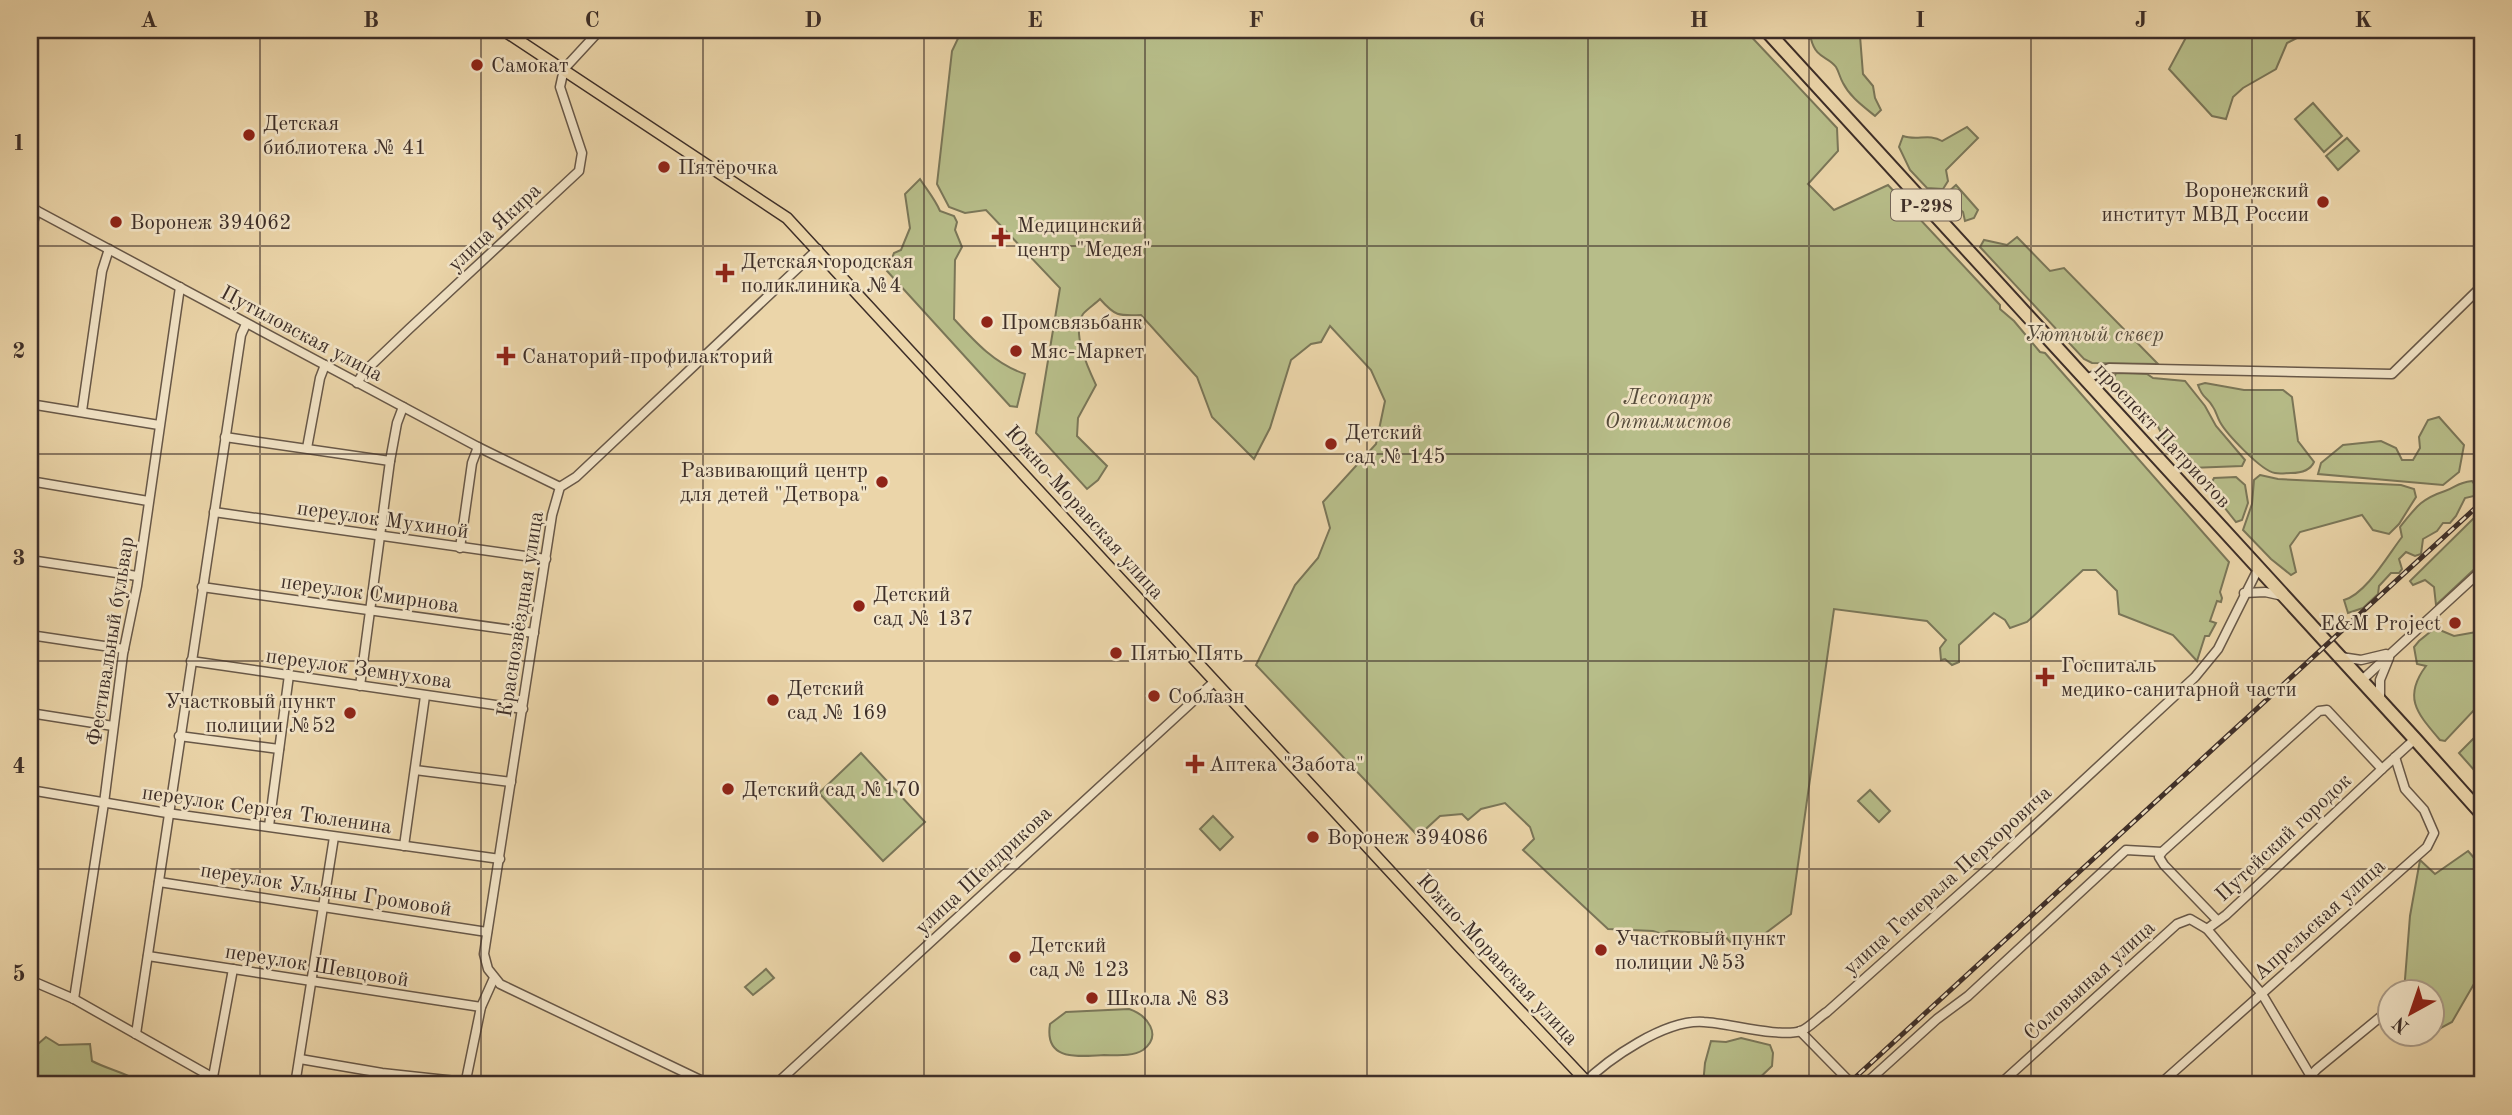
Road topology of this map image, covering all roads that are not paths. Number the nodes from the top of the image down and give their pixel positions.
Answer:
1 (503, 30) edge
2 (600, 30) edge
3 (1766, 30) edge
4 (564, 69) junction
5 (33, 208) edge
6 (30, 237) edge
7 (109, 249) junction
8 (818, 249) junction
9 (2482, 286) edge
10 (180, 287) junction
11 (246, 324) junction
12 (326, 365) junction
13 (2086, 379) junction
14 (357, 383) junction
15 (30, 404) edge
16 (403, 407) junction
17 (82, 411) junction
18 (159, 425) junction
19 (225, 437) junction
20 (478, 447) junction
21 (307, 448) junction
22 (390, 461) junction
23 (30, 481) edge
24 (560, 487) junction
25 (148, 501) junction
26 (214, 513) junction
27 (380, 536) junction
28 (460, 548) junction
29 (546, 559) junction
30 (30, 560) edge
31 (2259, 567) junction
32 (2482, 570) edge
33 (137, 576) junction
34 (202, 587) junction
35 (2244, 593) junction
36 (2286, 597) junction
37 (369, 610) junction
38 (534, 633) junction
39 (30, 635) edge
40 (124, 649) junction
41 (2392, 652) junction
42 (2338, 656) junction
43 (191, 661) junction
44 (289, 675) junction
45 (1215, 681) junction
46 (2361, 681) junction
47 (359, 686) junction
48 (425, 696) junction
49 (2380, 701) junction
50 (523, 709) junction
51 (30, 713) edge
52 (113, 726) junction
53 (179, 736) junction
54 (2415, 738) junction
55 (279, 749) junction
56 (2395, 757) junction
57 (2382, 769) junction
58 (415, 770) junction
59 (511, 782) junction
60 (30, 790) edge
61 (104, 803) junction
62 (167, 813) junction
63 (2482, 814) edge
64 (269, 826) junction
65 (334, 837) junction
66 (404, 846) junction
67 (2162, 852) junction
68 (500, 859) junction
69 (159, 881) junction
70 (324, 907) junction
71 (2217, 920) junction
72 (2207, 929) junction
73 (487, 932) junction
74 (148, 956) junction
75 (233, 969) junction
76 (494, 978) junction
77 (30, 980) edge
78 (313, 982) junction
79 (2262, 994) junction
80 (74, 999) junction
81 (481, 1007) junction
82 (2376, 1020) edge
83 (1800, 1031) junction
84 (136, 1034) junction
85 (300, 1059) junction
86 (2311, 1076) junction
87 (213, 1077) junction
88 (465, 1083) edge
89 (1584, 1083) edge
90 (226, 1085) edge
91 (295, 1085) edge
92 (711, 1085) edge
93 (775, 1085) edge
94 (1853, 1085) edge
95 (1864, 1085) edge
96 (1999, 1085) edge
97 (2159, 1085) edge
98 (2302, 1085) edge
99 (2316, 1085) edge

1 - 4 main road, Южно-Моравская улица
2 - 4 street
3 - 13 highway, проспект Патриотов / Р-298
4 - 8 main road, Южно-Моравская улица
4 - 14 street, улица Якира
5 - 6 street
5 - 7 street, Путиловская улица
7 - 10 street, Путиловская улица
7 - 17 street
8 - 24 street, Краснозвёздная улица
8 - 45 main road, Южно-Моравская улица
9 - 13 street
10 - 11 street, Путиловская улица
10 - 18 street, Фестивальный бульвар
11 - 12 street, Путиловская улица
11 - 19 street
12 - 14 street, Путиловская улица
12 - 21 street
13 - 31 highway, проспект Патриотов / Р-298
14 - 16 street, Путиловская улица
15 - 17 street
16 - 20 street, Путиловская улица
16 - 22 street
17 - 18 street
18 - 25 street, Фестивальный бульвар
19 - 21 street
19 - 26 street
20 - 24 street, Путиловская улица
20 - 28 street
21 - 22 street
22 - 27 street
23 - 25 street
24 - 29 street, Краснозвёздная улица
25 - 33 street, Фестивальный бульвар
26 - 27 street, переулок Мухиной
26 - 34 street
27 - 28 street, переулок Мухиной
27 - 37 street
28 - 29 street, переулок Мухиной
29 - 38 street, Краснозвёздная улица
30 - 33 street
31 - 35 street, улица Генерала Перхоровича
31 - 36 highway, проспект Патриотов / Р-298
32 - 41 street
33 - 40 street, Фестивальный бульвар
34 - 37 street, переулок Смирнова
34 - 43 street
35 - 36 street
35 - 83 street, улица Генерала Перхоровича
36 - 42 highway, проспект Патриотов / Р-298
37 - 38 street, переулок Смирнова
37 - 47 street
38 - 50 street, Краснозвёздная улица
39 - 40 street
40 - 52 street, Фестивальный бульвар
41 - 42 street
41 - 46 street
41 - 49 street
42 - 46 highway, проспект Патриотов / Р-298
43 - 44 street, переулок Земнухова
43 - 53 street
44 - 47 street, переулок Земнухова
44 - 55 street
45 - 89 main road, Южно-Моравская улица
45 - 93 street, улица Шендрикова
46 - 49 highway, Р-298
47 - 48 street, переулок Земнухова
48 - 50 street, переулок Земнухова
48 - 58 street
49 - 54 highway, Р-298
50 - 59 street, Краснозвёздная улица
51 - 52 street
52 - 61 street, Фестивальный бульвар
53 - 55 street
53 - 62 street
54 - 56 street, Путейский городок
54 - 63 highway, Р-298
55 - 64 street
56 - 57 street, Путейский городок
56 - 79 street, Апрельская улица
57 - 67 street, Путейский городок
57 - 71 street, Путейский городок
58 - 59 street
58 - 66 street
59 - 68 street, Краснозвёздная улица
60 - 61 street, переулок Сергея Тюленина
61 - 62 street, переулок Сергея Тюленина
61 - 80 street, Фестивальный бульвар
62 - 64 street, переулок Сергея Тюленина
62 - 69 street
64 - 65 street, переулок Сергея Тюленина
65 - 66 street, переулок Сергея Тюленина
65 - 70 street
66 - 68 street, переулок Сергея Тюленина
67 - 71 street, Путейский городок
67 - 95 street
68 - 73 street, Краснозвёздная улица
69 - 70 street, переулок Ульяны Громовой
69 - 74 street
70 - 73 street, переулок Ульяны Громовой
70 - 78 street
71 - 72 street
72 - 79 street
72 - 96 street, Соловьиная улица
73 - 76 street, Краснозвёздная улица
74 - 75 street, переулок Шевцовой
74 - 84 street
75 - 78 street, переулок Шевцовой
75 - 87 street
76 - 81 street
76 - 92 street
77 - 80 street
78 - 81 street, переулок Шевцовой
78 - 85 street
79 - 86 street
79 - 97 street, Апрельская улица
80 - 84 street
81 - 88 street
82 - 86 street
83 - 89 street
83 - 94 street
84 - 87 street
85 - 88 street
85 - 91 street
86 - 98 street
86 - 99 street
87 - 90 street

